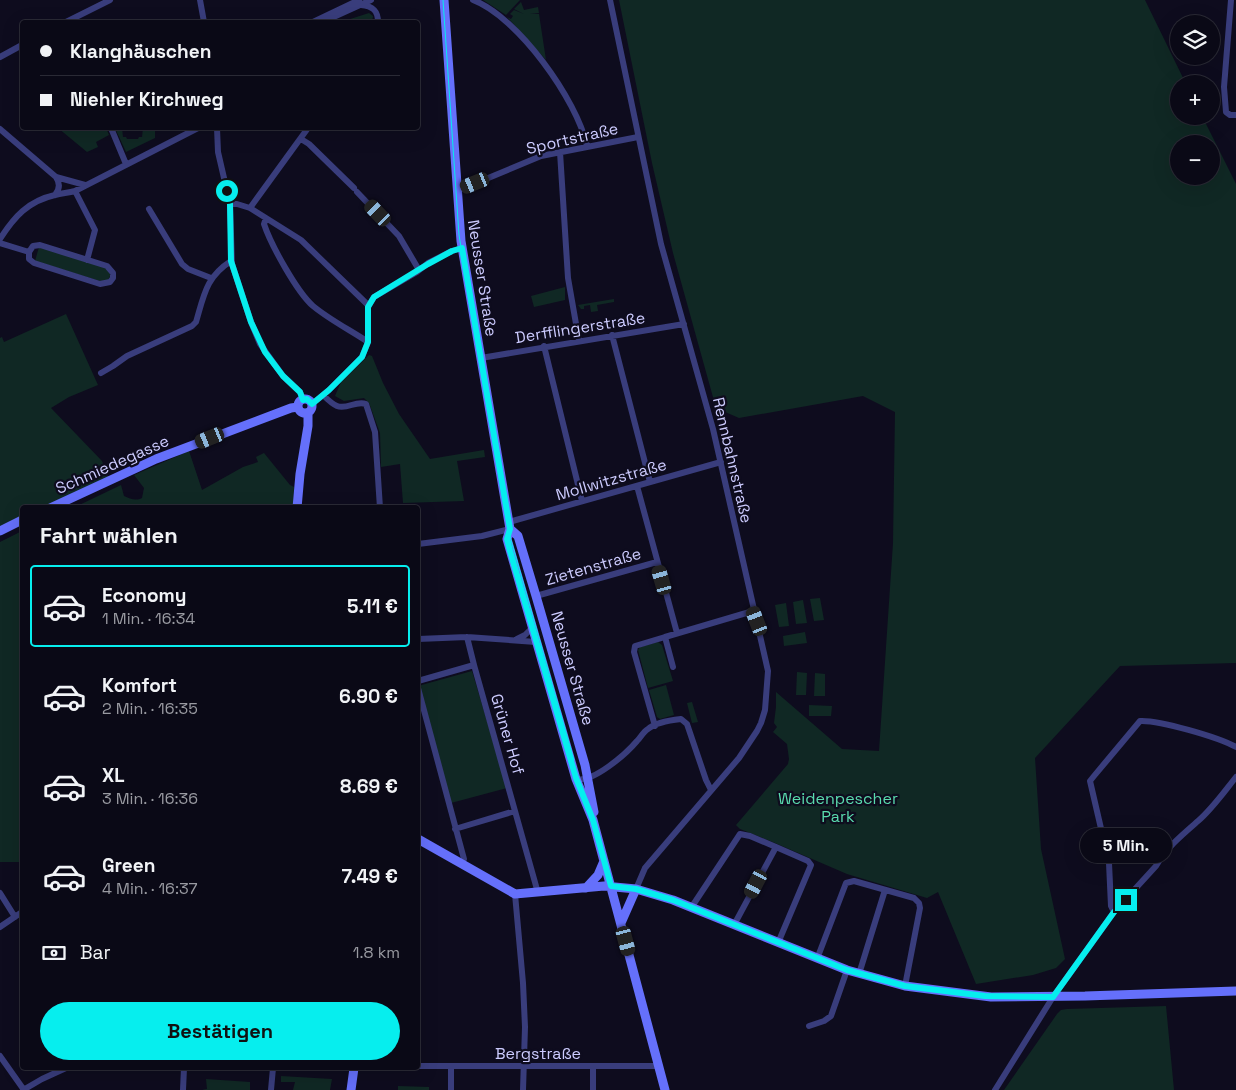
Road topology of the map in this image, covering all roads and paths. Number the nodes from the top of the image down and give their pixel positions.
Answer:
1 (110, 0) edge
2 (200, 0) edge
3 (371, 0) edge
4 (444, 0) edge
5 (473, 0) edge
6 (610, 0) edge
7 (1231, 0) edge
8 (359, 3) edge
9 (70, 20) edge
10 (204, 20) edge
11 (318, 20) edge
12 (327, 20) edge
13 (378, 20) edge
14 (20, 46) edge
15 (0, 57) edge
16 (1236, 116) edge
17 (0, 129) edge
18 (112, 130) edge
19 (194, 130) edge
20 (216, 130) edge
21 (307, 130) edge
22 (638, 137) junction
23 (301, 139) junction
24 (586, 146) junction
25 (560, 152) junction
26 (126, 164) junction
27 (56, 177) junction
28 (85, 185) junction
29 (457, 190) junction
30 (75, 191) junction
31 (55, 195) junction
32 (230, 204) junction
33 (250, 208) junction
34 (149, 209) dead end
35 (266, 218) junction
36 (0, 241) edge
37 (462, 248) junction
38 (29, 252) junction
39 (87, 260) junction
40 (231, 261) junction
41 (419, 270) junction
42 (211, 278) junction
43 (368, 305) junction
44 (684, 324) junction
45 (612, 336) junction
46 (579, 340) junction
47 (368, 342) junction
48 (544, 346) junction
49 (481, 358) junction
50 (101, 373) dead end
51 (323, 395) junction
52 (301, 403) junction
53 (312, 404) junction
54 (308, 413) junction
55 (721, 462) junction
56 (650, 482) junction
57 (637, 486) junction
58 (582, 501) junction
59 (56, 505) edge
60 (298, 505) edge
61 (380, 505) edge
62 (20, 521) edge
63 (509, 525) junction
64 (0, 531) edge
65 (420, 544) edge
66 (657, 562) junction
67 (536, 596) junction
68 (753, 611) junction
69 (532, 628) junction
70 (677, 633) junction
71 (467, 637) junction
72 (665, 637) junction
73 (420, 638) edge
74 (516, 640) junction
75 (536, 642) junction
76 (474, 665) junction
77 (673, 667) dead end
78 (420, 680) edge
79 (420, 696) edge
80 (654, 726) junction
81 (1236, 747) edge
82 (1236, 777) edge
83 (576, 778) junction
84 (587, 778) junction
85 (711, 790) junction
86 (515, 811) junction
87 (593, 820) junction
88 (455, 828) junction
89 (420, 840) edge
90 (776, 847) junction
91 (604, 861) junction
92 (462, 863) junction
93 (611, 886) junction
94 (586, 888) junction
95 (636, 889) junction
96 (885, 890) junction
97 (0, 893) edge
98 (538, 893) junction
99 (515, 894) junction
100 (691, 908) junction
101 (1114, 912) junction
102 (20, 913) edge
103 (15, 917) junction
104 (621, 923) junction
105 (734, 925) junction
106 (0, 927) edge
107 (778, 943) junction
108 (817, 959) junction
109 (847, 970) junction
110 (859, 974) junction
111 (905, 986) junction
112 (1236, 991) edge
113 (1053, 997) junction
114 (809, 1026) dead end
115 (0, 1056) edge
116 (420, 1066) edge
117 (451, 1066) junction
118 (523, 1066) junction
119 (659, 1066) junction
120 (593, 1067) junction
121 (62, 1070) edge
122 (184, 1070) edge
123 (274, 1070) edge
124 (354, 1070) edge
125 (23, 1090) edge
126 (183, 1090) edge
127 (271, 1090) edge
128 (351, 1090) edge
129 (451, 1090) edge
130 (523, 1090) edge
131 (593, 1090) edge
132 (665, 1090) edge
133 (995, 1090) edge

1 - 9 street
2 - 10 street
3 - 8 street
4 - 29 main road, Neusser Straße
5 - 24 street
6 - 22 street, Rennbahnstraße
7 - 16 street
8 - 11 street
8 - 12 street
8 - 13 street
14 - 15 street
17 - 27 street
18 - 26 street
19 - 26 street
20 - 32 street
21 - 23 street
22 - 24 street, Sportstraße
22 - 44 street, Rennbahnstraße
23 - 33 street
23 - 41 street
24 - 25 street, Sportstraße
25 - 29 street, Sportstraße
25 - 46 street
26 - 28 street
27 - 28 street
27 - 31 street
28 - 30 street
29 - 37 main road, Neusser Straße
30 - 31 street
30 - 39 street
31 - 36 street
32 - 33 street
32 - 40 street
33 - 35 street
34 - 42 street
35 - 43 street
35 - 47 street
36 - 38 street
37 - 41 street
37 - 49 main road, Neusser Straße
38 - 39 street
38 - 39 street
40 - 42 street
40 - 52 street
41 - 43 street
42 - 50 street
43 - 47 street
44 - 45 street, Derfflingerstraße
44 - 55 street, Rennbahnstraße
45 - 46 street, Derfflingerstraße
45 - 56 street
46 - 48 street, Derfflingerstraße
47 - 51 street
48 - 49 street, Derfflingerstraße
48 - 58 street
49 - 63 main road, Neusser Straße
51 - 53 street
51 - 61 street
52 - 53 main road
52 - 54 main road
52 - 59 main road, Schmiedegasse
53 - 54 main road
54 - 60 main road
55 - 56 street, Mollwitzstraße
55 - 68 street, Rennbahnstraße
56 - 57 street, Mollwitzstraße
57 - 58 street, Mollwitzstraße
57 - 66 street
58 - 63 street, Mollwitzstraße
62 - 64 main road
63 - 65 street, Mollwitzstraße
63 - 67 main road, Neusser Straße
63 - 69 main road, Neusser Straße
66 - 67 street, Zietenstraße
66 - 70 street
67 - 84 main road, Neusser Straße
68 - 70 street
68 - 85 street, Rennbahnstraße
69 - 74 street
69 - 75 main road, Neusser Straße
70 - 72 street
71 - 73 street
71 - 74 street
71 - 76 street, Grüner Hof
72 - 77 street
72 - 80 street
74 - 75 street
75 - 83 main road, Neusser Straße
76 - 78 street
76 - 86 street, Grüner Hof
79 - 88 street
80 - 84 street
80 - 85 street
81 - 101 street
82 - 101 street
83 - 84 street
83 - 87 main road, Neusser Straße
84 - 87 main road, Neusser Straße
85 - 95 street, Rennbahnstraße
86 - 88 street
86 - 98 street, Grüner Hof
87 - 91 main road, Neusser Straße
88 - 92 street
89 - 92 main road
90 - 100 street
90 - 105 street
90 - 107 street
91 - 93 main road, Neusser Straße
91 - 94 main road
92 - 99 main road
93 - 94 main road
93 - 95 main road
93 - 104 main road, Neusser Straße
94 - 98 main road
95 - 100 main road
95 - 104 main road
96 - 108 street
96 - 110 street
96 - 111 street
97 - 103 street
98 - 99 main road
99 - 118 street
100 - 105 main road
101 - 113 street
102 - 103 street
103 - 106 street
104 - 119 main road, Neusser Straße
105 - 107 main road
107 - 108 main road
108 - 109 main road
109 - 110 main road
109 - 114 street
110 - 111 main road
111 - 113 main road
112 - 113 main road
113 - 133 street
115 - 125 street
116 - 117 street, Bergstraße
117 - 118 street, Bergstraße
117 - 129 street
118 - 120 street, Bergstraße
118 - 130 street
119 - 120 street, Bergstraße
119 - 132 main road, Neusser Straße
120 - 131 street
121 - 125 street
122 - 126 street
123 - 127 street
124 - 128 main road

